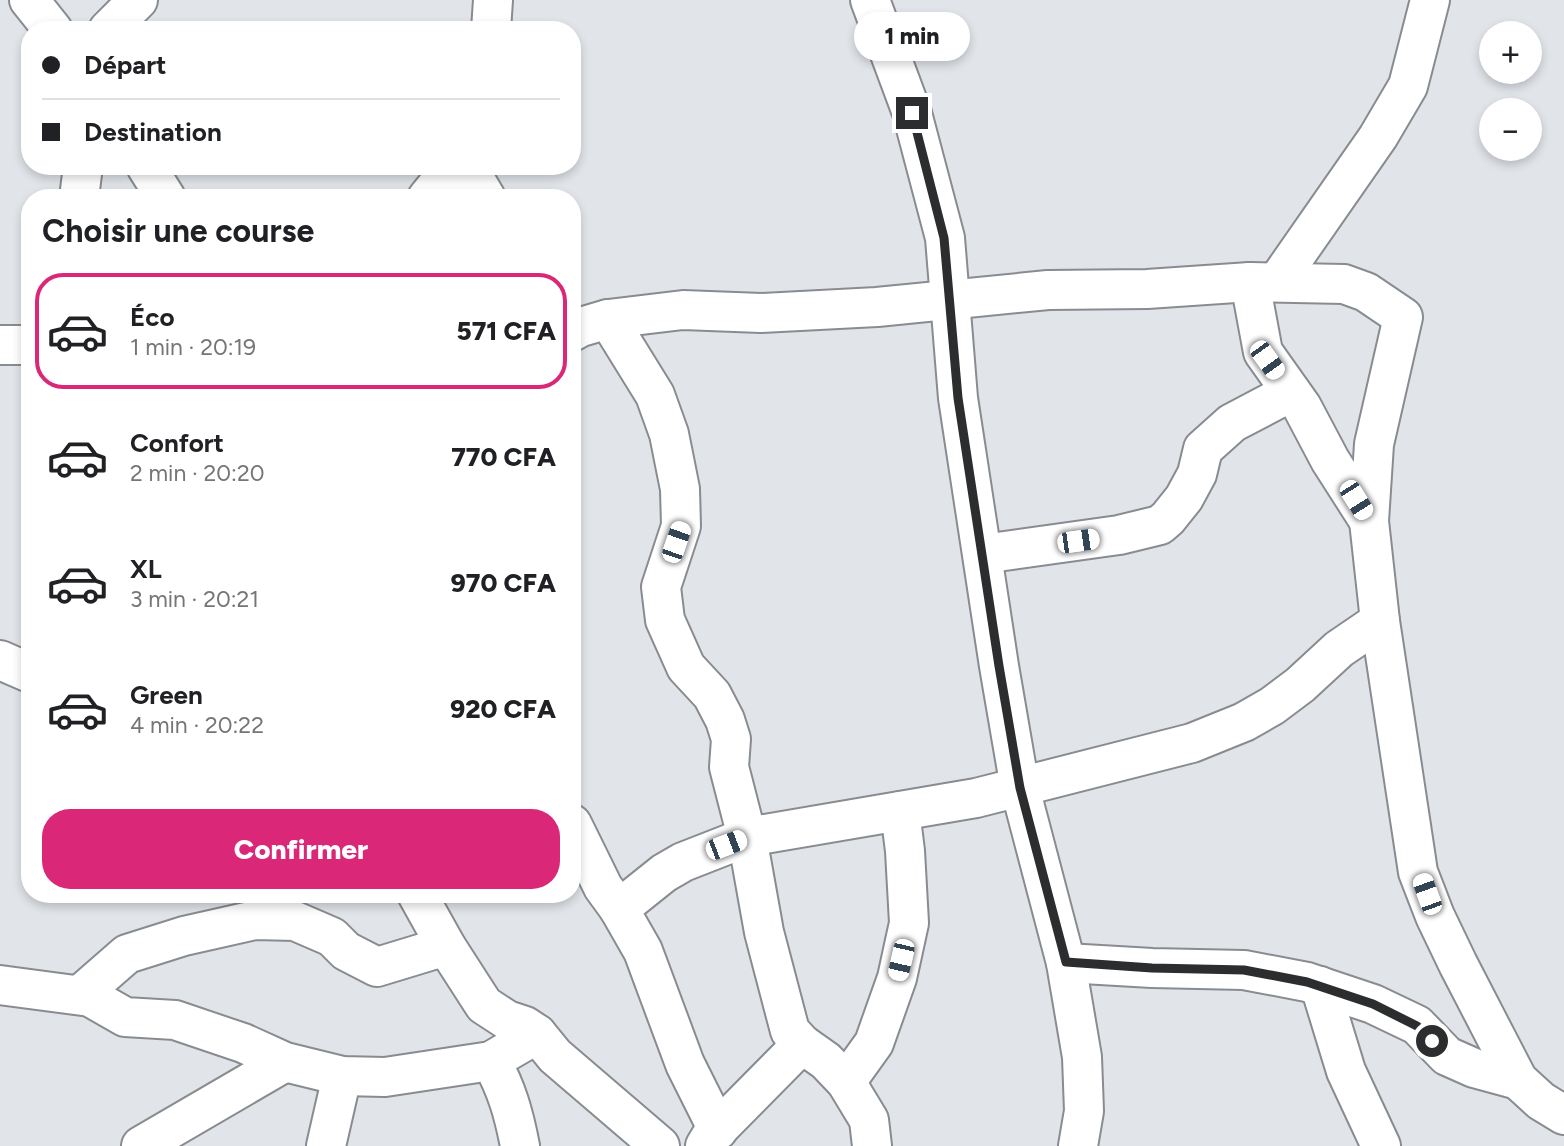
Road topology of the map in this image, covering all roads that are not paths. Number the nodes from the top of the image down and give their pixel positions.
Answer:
1 (29, 0) edge
2 (138, 0) edge
3 (492, 0) edge
4 (870, 0) edge
5 (1430, 0) edge
6 (46, 21) edge
7 (117, 21) edge
8 (491, 21) edge
9 (446, 175) edge
10 (434, 189) edge
11 (1263, 282) junction
12 (950, 300) junction
13 (608, 319) junction
14 (581, 327) edge
15 (0, 345) edge
16 (21, 345) edge
17 (1291, 392) junction
18 (1369, 521) junction
19 (983, 554) junction
20 (1380, 621) junction
21 (0, 660) edge
22 (21, 669) edge
23 (1020, 788) junction
24 (900, 811) junction
25 (747, 837) junction
26 (581, 842) edge
27 (422, 903) edge
28 (619, 909) junction
29 (446, 946) junction
30 (1066, 962) junction
31 (0, 985) edge
32 (1320, 986) junction
33 (80, 995) junction
34 (537, 1034) junction
35 (802, 1044) junction
36 (491, 1061) junction
37 (285, 1062) junction
38 (342, 1076) junction
39 (1518, 1080) junction
40 (846, 1082) junction
41 (1564, 1115) edge
42 (711, 1138) edge
43 (141, 1146) edge
44 (326, 1146) edge
45 (520, 1146) edge
46 (660, 1146) edge
47 (872, 1146) edge
48 (1078, 1146) edge
49 (1381, 1146) edge

1 - 6 street
2 - 7 street
3 - 8 street
4 - 12 street
5 - 11 street
9 - 10 street
11 - 12 street
11 - 17 street
11 - 18 street
12 - 13 street
12 - 19 street
13 - 14 street
13 - 25 street
15 - 16 street
17 - 18 street
17 - 19 street
18 - 20 street
19 - 23 street
20 - 23 street
20 - 39 street
21 - 22 street
23 - 24 street
23 - 30 street
24 - 25 street
24 - 40 street
25 - 28 street
25 - 35 street
26 - 28 street
27 - 29 street
28 - 42 street
29 - 33 street
29 - 34 street
30 - 32 street
30 - 48 street
31 - 33 street
32 - 39 street
32 - 49 street
33 - 37 street
34 - 36 street
34 - 46 street
35 - 40 street
35 - 42 street
36 - 38 street
36 - 45 street
37 - 38 street
37 - 43 street
38 - 44 street
39 - 41 street
40 - 47 street

